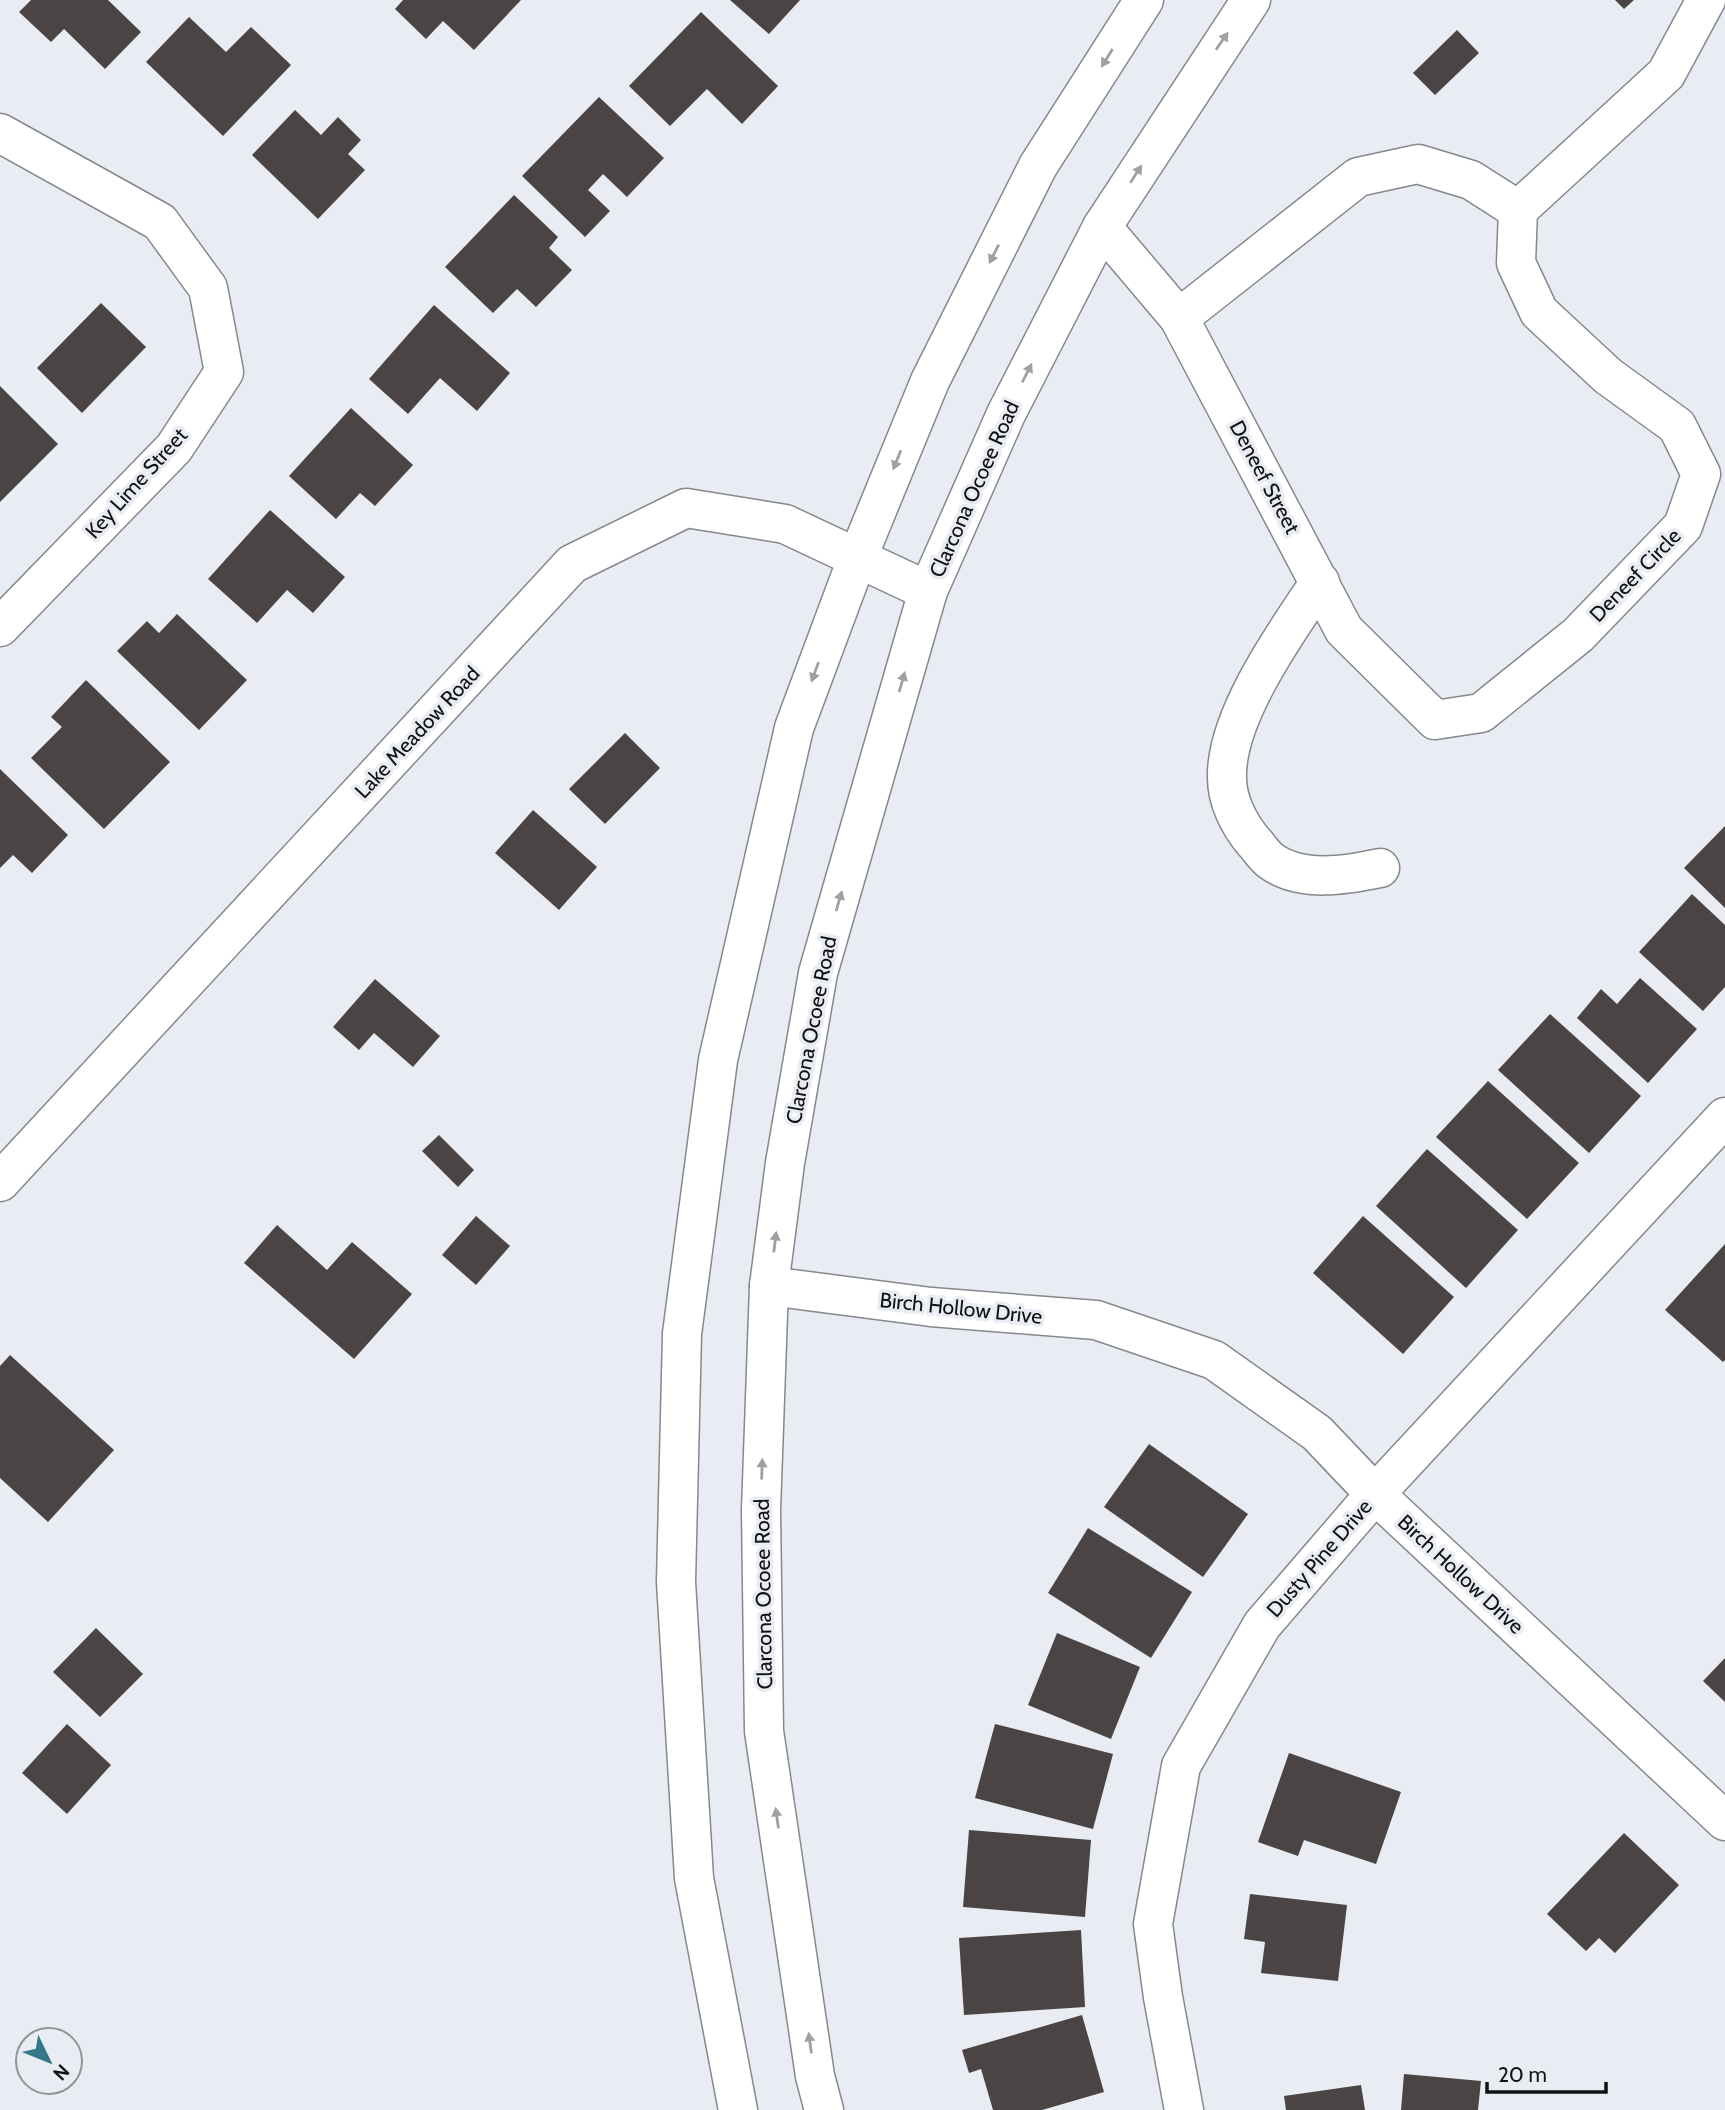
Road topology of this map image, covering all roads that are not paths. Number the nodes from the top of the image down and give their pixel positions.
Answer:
1 (1144, 0) edge
2 (1251, 0) edge
3 (1706, 0) edge
4 (0, 132) edge
5 (1518, 210) junction
6 (1102, 228) junction
7 (1179, 318) junction
8 (857, 559) junction
9 (1320, 582) junction
10 (928, 591) junction
11 (0, 627) edge
12 (1435, 720) joint
13 (1380, 868) dead end
14 (1725, 1117) edge
15 (0, 1182) edge
16 (769, 1286) junction
17 (1375, 1494) junction
18 (1725, 1821) edge
19 (738, 2110) edge
20 (824, 2110) edge
21 (1184, 2110) edge

1 -> 8 street
6 -> 2 street, Clarcona Ocoee Road
3 - 5 street
4 - 11 street, Key Lime Street
5 - 7 street
5 - 12 street, Deneef Circle
6 - 7 street, Deneef Street
10 -> 6 street, Clarcona Ocoee Road
7 - 9 street, Deneef Street
8 - 10 street, Lake Meadow Road
8 - 15 street, Lake Meadow Road
8 -> 19 street
9 - 12 street, Deneef Street
9 - 13 street
16 -> 10 street, Clarcona Ocoee Road
14 - 17 street, Dusty Pine Drive
16 - 17 street, Birch Hollow Drive
20 -> 16 street, Clarcona Ocoee Road
17 - 18 street, Birch Hollow Drive
17 - 21 street, Dusty Pine Drive

